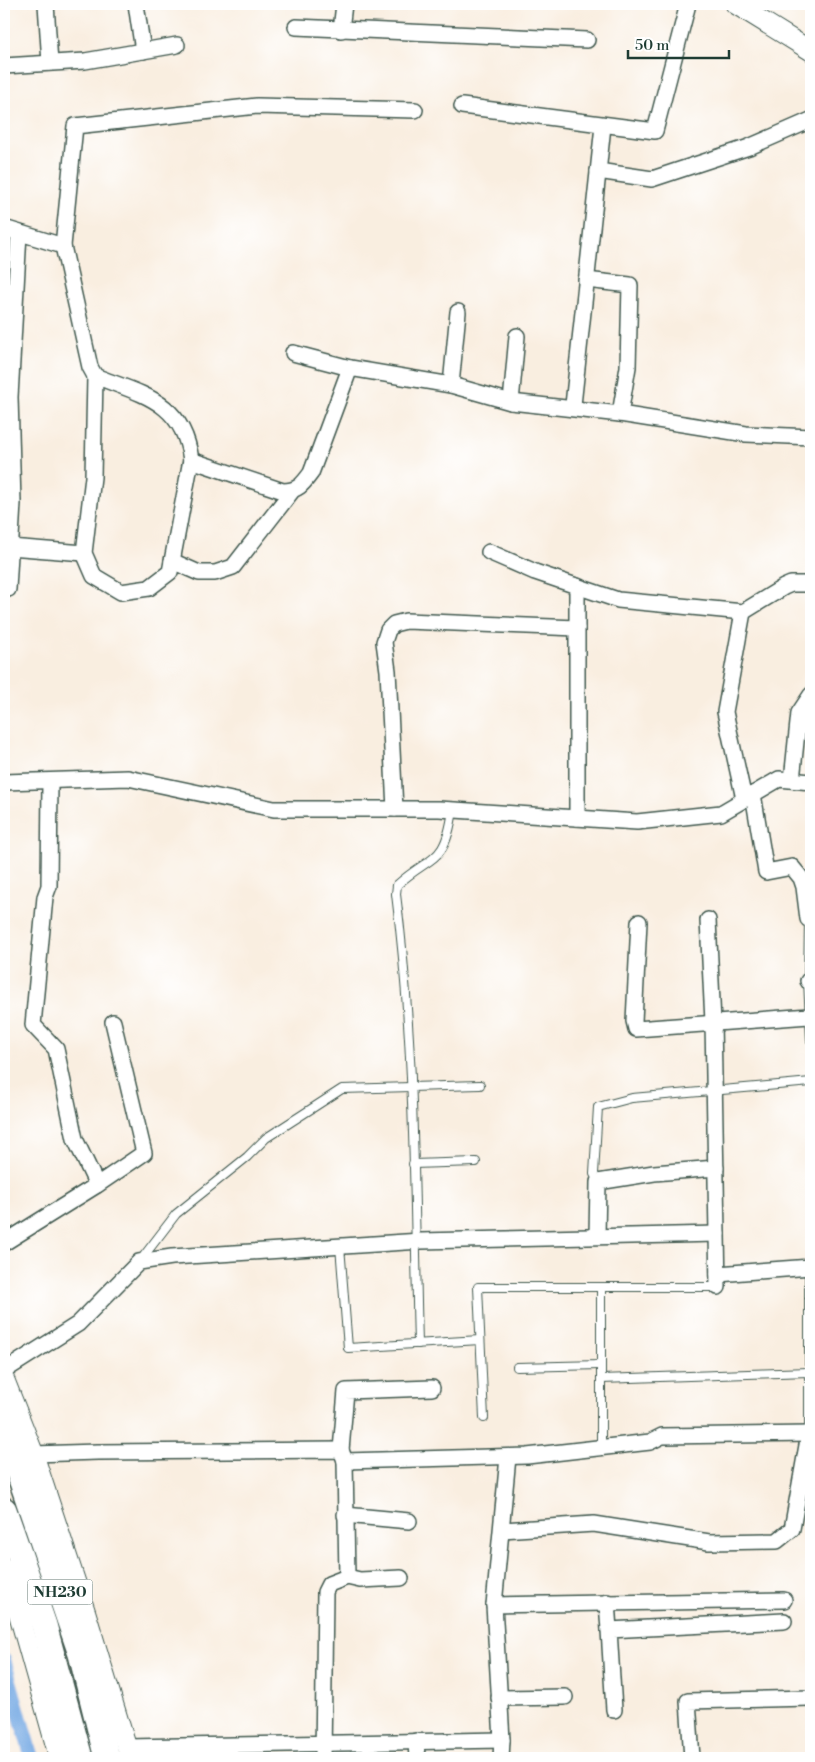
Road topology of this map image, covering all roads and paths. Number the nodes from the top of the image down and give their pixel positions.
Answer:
1 (46, 4) edge
2 (136, 4) edge
3 (344, 4) edge
4 (688, 4) edge
5 (736, 4) edge
6 (296, 27) dead end
7 (340, 30) junction
8 (587, 40) dead end
9 (177, 45) dead end
10 (143, 51) junction
11 (811, 51) edge
12 (50, 63) junction
13 (4, 66) edge
14 (462, 106) dead end
15 (415, 110) dead end
16 (811, 120) edge
17 (602, 126) junction
18 (598, 171) junction
19 (4, 228) edge
20 (19, 233) junction
21 (63, 246) junction
22 (586, 280) junction
23 (458, 312) dead end
24 (518, 336) dead end
25 (293, 353) dead end
26 (350, 368) junction
27 (95, 376) junction
28 (452, 385) junction
29 (511, 402) junction
30 (573, 405) dead end
31 (620, 414) junction
32 (811, 437) edge
33 (191, 460) junction
34 (292, 491) junction
35 (10, 547) junction
36 (489, 552) dead end
37 (84, 553) junction
38 (172, 561) junction
39 (811, 584) edge
40 (577, 586) junction
41 (4, 590) edge
42 (743, 612) junction
43 (577, 628) junction
44 (811, 695) edge
45 (792, 780) junction
46 (50, 781) junction
47 (4, 782) edge
48 (811, 782) edge
49 (749, 796) junction
50 (395, 809) junction
51 (453, 810) junction
52 (577, 818) junction
53 (810, 919) edge
54 (708, 920) dead end
55 (639, 922) dead end
56 (810, 981) edge
57 (809, 1016) junction
58 (113, 1022) dead end
59 (713, 1022) junction
60 (811, 1041) edge
61 (811, 1082) edge
62 (480, 1085) dead end
63 (410, 1087) junction
64 (714, 1092) junction
65 (476, 1162) dead end
66 (413, 1164) junction
67 (716, 1168) junction
68 (598, 1182) junction
69 (97, 1185) junction
70 (717, 1234) junction
71 (597, 1236) junction
72 (811, 1240) edge
73 (415, 1241) junction
74 (4, 1243) edge
75 (340, 1246) junction
76 (139, 1262) junction
77 (810, 1267) edge
78 (718, 1280) junction
79 (601, 1287) junction
80 (480, 1340) junction
81 (418, 1344) junction
82 (601, 1365) junction
83 (517, 1367) dead end
84 (4, 1371) edge
85 (809, 1372) junction
86 (4, 1378) edge
87 (601, 1379) junction
88 (432, 1388) dead end
89 (484, 1418) dead end
90 (4, 1429) edge
91 (810, 1434) edge
92 (601, 1448) junction
93 (33, 1454) junction
94 (343, 1456) junction
95 (508, 1457) junction
96 (4, 1510) edge
97 (345, 1515) junction
98 (409, 1521) dead end
99 (502, 1530) junction
100 (4, 1569) edge
101 (347, 1577) junction
102 (401, 1578) dead end
103 (784, 1600) dead end
104 (607, 1602) junction
105 (494, 1605) junction
106 (784, 1621) dead end
107 (609, 1630) junction
108 (565, 1697) dead end
109 (500, 1698) junction
110 (811, 1698) edge
111 (614, 1710) dead end
112 (502, 1740) junction
113 (416, 1741) junction
114 (323, 1742) junction
115 (121, 1755) edge
116 (59, 1758) edge
117 (80, 1758) edge
118 (323, 1758) edge
119 (417, 1758) edge
120 (501, 1758) edge
121 (692, 1758) edge

1 - 12 street
2 - 10 street
3 - 7 street
4 - 17 street
5 - 11 street
6 - 7 street
7 - 8 street
9 - 10 street
10 - 12 street
12 - 13 street
14 - 17 street
15 - 21 street
16 - 18 street
17 - 18 street
18 - 22 street
19 - 20 street
20 - 21 street
20 - 35 street
21 - 27 street
22 - 30 street
22 - 31 street
23 - 28 street
24 - 29 street
25 - 26 street
26 - 28 street
26 - 34 street
27 - 33 street
27 - 37 street
28 - 29 street
29 - 31 street
31 - 32 street
33 - 34 street
33 - 38 street
34 - 38 street
35 - 37 street
35 - 41 street
36 - 40 street
37 - 38 street
39 - 42 street
40 - 42 street
40 - 43 street
42 - 49 street
43 - 50 street
43 - 52 street
44 - 45 street
45 - 48 street
45 - 49 street
46 - 47 street
46 - 50 street
46 - 69 street
49 - 52 street
49 - 53 street
50 - 51 street
51 - 52 street
51 - 63 lane
53 - 56 lane
54 - 59 street
55 - 59 street
56 - 57 lane
57 - 59 street
57 - 60 lane
58 - 69 street
59 - 64 street
61 - 64 lane
62 - 63 lane
63 - 66 lane
63 - 76 lane
64 - 67 street
64 - 68 lane
65 - 66 lane
66 - 73 lane
67 - 68 street
67 - 70 street
68 - 71 street
69 - 74 street
70 - 71 street
70 - 78 street
71 - 73 street
72 - 77 lane
73 - 75 street
73 - 81 lane
75 - 76 street
75 - 81 lane
76 - 84 street
77 - 78 street
77 - 85 lane
78 - 79 lane
79 - 80 lane
79 - 82 lane
80 - 81 lane
80 - 89 lane
82 - 83 lane
82 - 87 lane
85 - 87 lane
85 - 91 lane
86 - 93 street
87 - 92 lane
88 - 94 street
90 - 115 highway, NH230
91 - 92 street
91 - 99 street
92 - 95 street
93 - 94 street
93 - 115 street
94 - 95 street
94 - 97 street
95 - 99 street
96 - 117 highway, NH230
97 - 98 street
97 - 101 street
99 - 105 street
100 - 116 street
101 - 102 street
101 - 114 street
103 - 104 street
104 - 105 street
104 - 107 street
105 - 109 street
106 - 107 street
107 - 111 street
108 - 109 street
109 - 112 street
110 - 121 street
112 - 113 street
112 - 120 street
113 - 114 street
113 - 119 street
114 - 115 street
114 - 118 street

